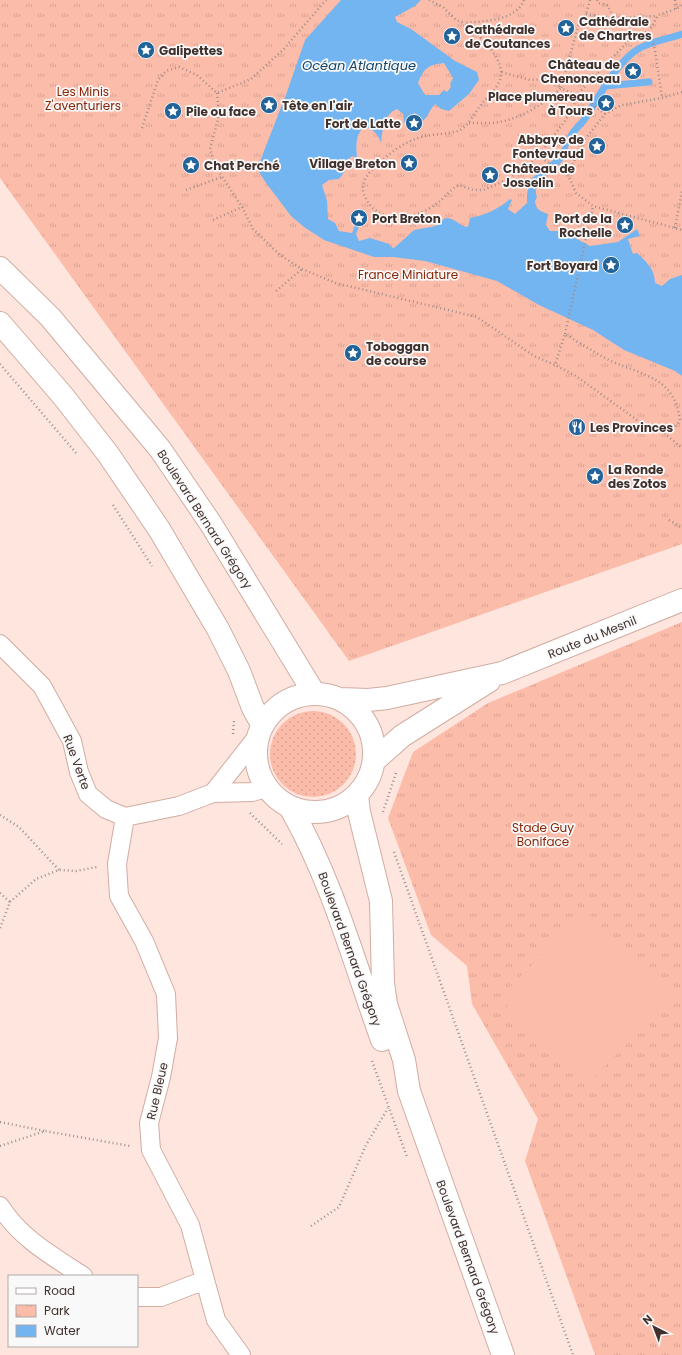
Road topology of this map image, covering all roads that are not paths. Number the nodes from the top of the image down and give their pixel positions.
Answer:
1 (0, 268) edge
2 (0, 324) edge
3 (682, 600) edge
4 (0, 644) edge
5 (502, 673) junction
6 (314, 693) junction
7 (340, 698) junction
8 (260, 731) junction
9 (374, 761) junction
10 (266, 788) junction
11 (213, 793) junction
12 (357, 795) junction
13 (290, 807) junction
14 (126, 817) junction
15 (408, 1091) junction
16 (0, 1206) edge
17 (82, 1275) edge
18 (205, 1280) junction
19 (138, 1297) edge
20 (241, 1355) edge
21 (503, 1355) edge

1 - 6 street, Boulevard Bernard Grégory
2 - 8 street
3 - 5 street, Route du Mesnil
4 - 14 street, Rue Verte
5 - 7 street, Route du Mesnil
5 - 9 street, Route du Mesnil
6 - 7 street
6 - 8 street
7 - 9 street
8 - 10 street
8 - 11 street
9 - 12 street
10 - 11 street
10 - 13 street
11 - 14 street
12 - 13 street
12 - 15 street, Boulevard Bernard Grégory
13 - 15 street, Boulevard Bernard Grégory
14 - 18 street, Rue Bleue
15 - 21 street, Boulevard Bernard Grégory
16 - 17 street
18 - 19 street
18 - 20 street, Rue Bleue

